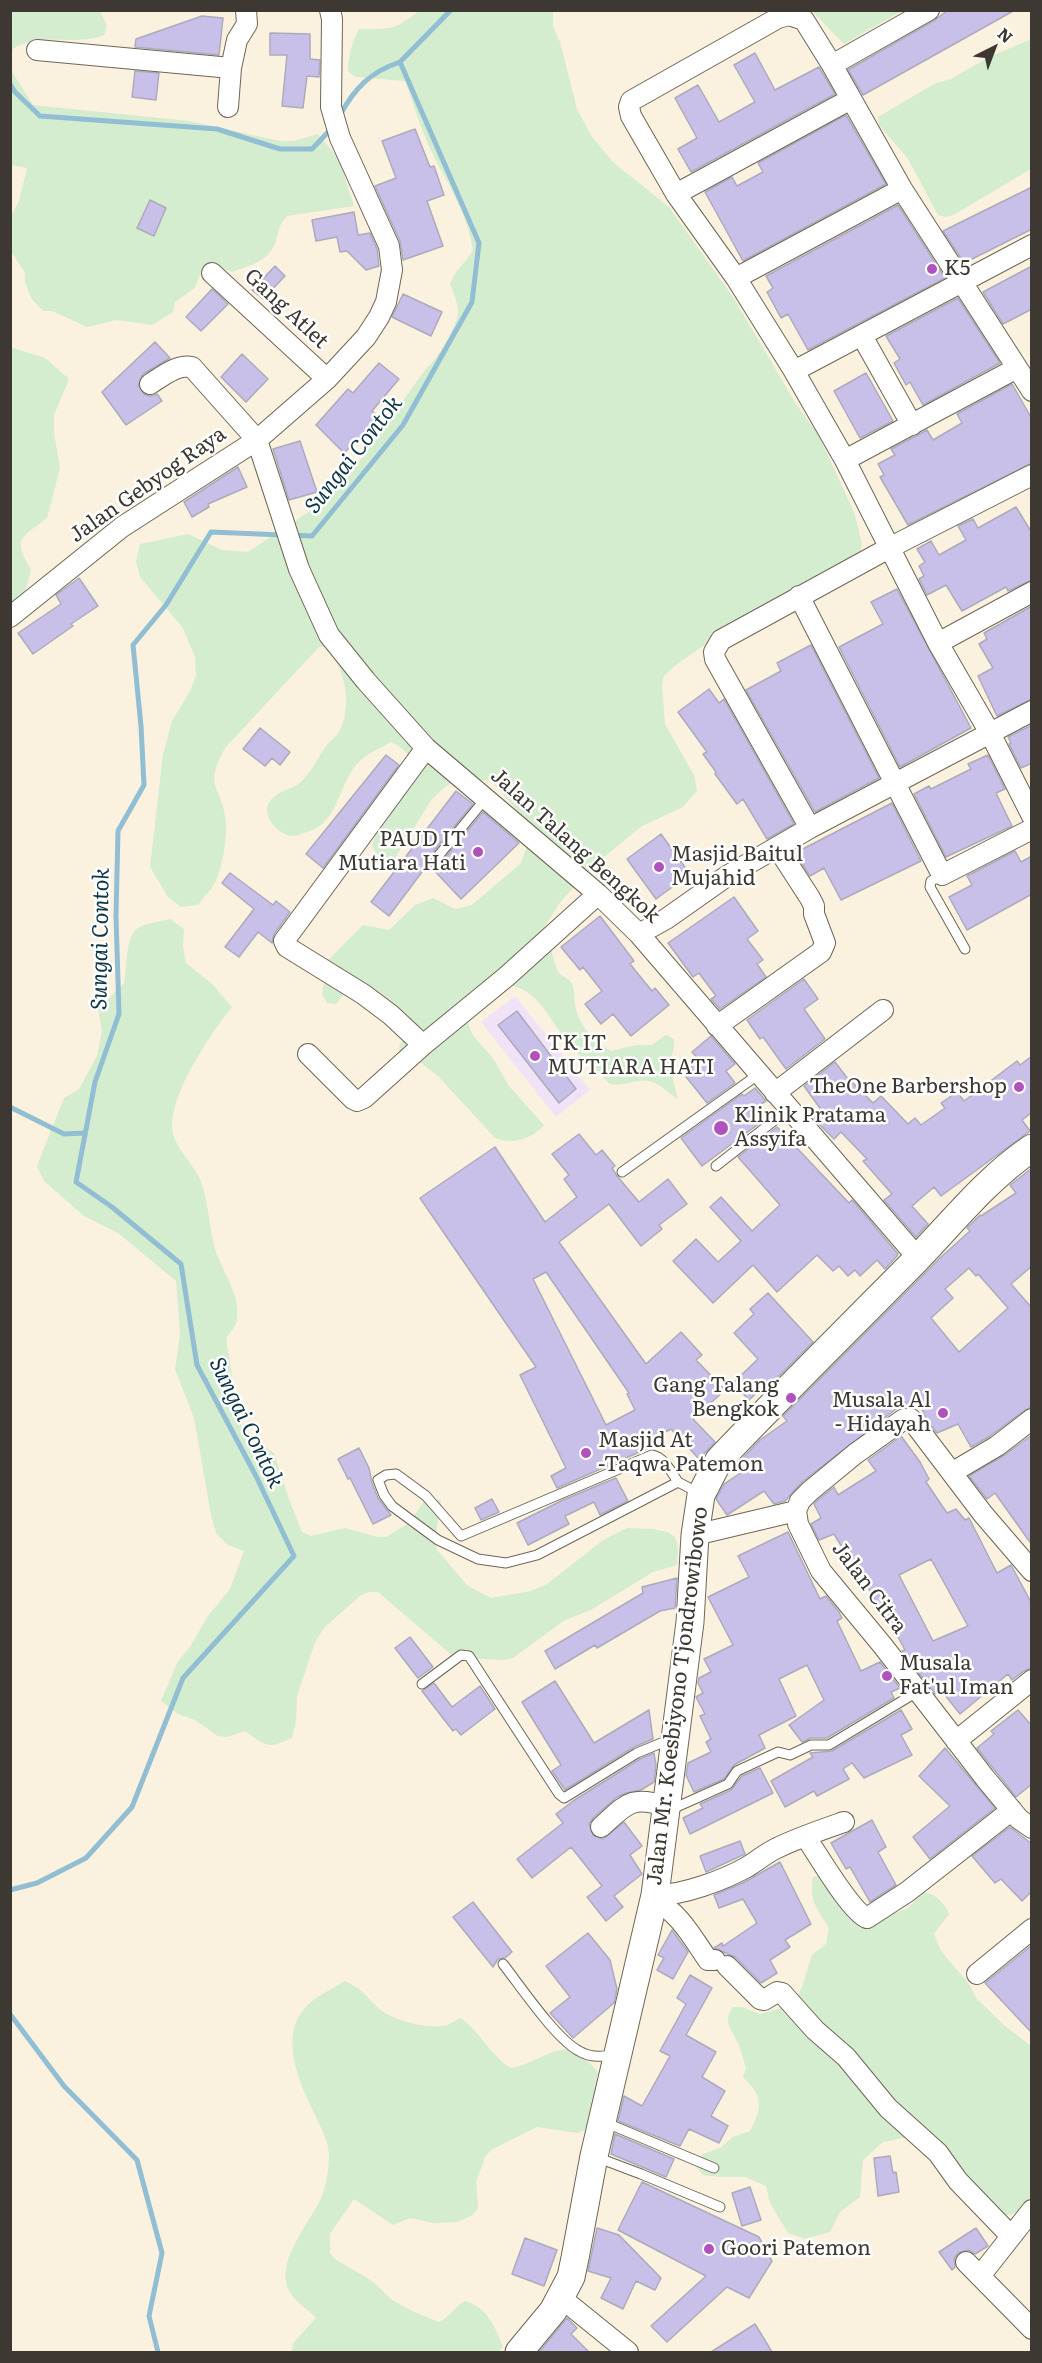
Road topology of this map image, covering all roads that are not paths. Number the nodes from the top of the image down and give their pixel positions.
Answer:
1 (246, 10) edge
2 (330, 10) edge
3 (929, 10) edge
4 (37, 50) dead end
5 (832, 65) junction
6 (231, 68) junction
7 (850, 99) junction
8 (228, 107) dead end
9 (902, 189) junction
10 (676, 194) junction
11 (1032, 245) edge
12 (212, 273) dead end
13 (736, 279) junction
14 (960, 281) junction
15 (862, 336) junction
16 (1017, 368) junction
17 (794, 371) junction
18 (327, 379) junction
19 (150, 384) dead end
20 (1032, 391) edge
21 (912, 425) junction
22 (257, 440) junction
23 (845, 460) junction
24 (1030, 479) edge
25 (889, 548) junction
26 (1032, 592) edge
27 (799, 596) junction
28 (10, 617) edge
29 (939, 643) junction
30 (1032, 711) edge
31 (990, 733) junction
32 (426, 748) junction
33 (894, 783) junction
34 (486, 798) junction
35 (1032, 816) edge
36 (810, 828) junction
37 (1032, 828) edge
38 (777, 847) junction
39 (440, 855) dead end
40 (942, 875) junction
41 (598, 894) junction
42 (639, 934) junction
43 (965, 949) dead end
44 (883, 1010) dead end
45 (717, 1026) junction
46 (423, 1045) junction
47 (308, 1054) dead end
48 (759, 1074) junction
49 (775, 1093) junction
50 (789, 1109) junction
51 (1032, 1148) edge
52 (716, 1166) dead end
53 (622, 1172) dead end
54 (918, 1258) junction
55 (1032, 1419) edge
56 (953, 1472) junction
57 (690, 1488) junction
58 (796, 1511) junction
59 (695, 1535) junction
60 (460, 1536) junction
61 (449, 1546) junction
62 (1032, 1571) edge
63 (1032, 1680) edge
64 (422, 1684) dead end
65 (917, 1692) junction
66 (674, 1738) junction
67 (956, 1741) junction
68 (665, 1809) junction
69 (1012, 1810) junction
70 (844, 1822) dead end
71 (601, 1827) dead end
72 (1032, 1828) edge
73 (805, 1836) junction
74 (654, 1897) junction
75 (1032, 1929) edge
76 (502, 1964) dead end
77 (977, 1974) dead end
78 (618, 2053) junction
79 (602, 2121) junction
80 (594, 2156) junction
81 (714, 2168) dead end
82 (720, 2207) dead end
83 (1032, 2210) edge
84 (1011, 2236) junction
85 (966, 2262) dead end
86 (980, 2276) junction
87 (561, 2297) junction
88 (1032, 2329) edge
89 (519, 2352) edge
90 (628, 2352) edge

1 - 6 street
2 - 18 street, Jalan Gebyog Raya
3 - 5 street
4 - 6 street
5 - 7 street
5 - 10 street
6 - 8 street
7 - 9 street
7 - 10 street
9 - 13 street
9 - 14 street
10 - 13 street
11 - 14 street
12 - 18 street, Gang Atlet
13 - 17 street
14 - 15 street
14 - 16 street
15 - 17 street
15 - 21 street
16 - 20 street
16 - 21 street
17 - 23 street
18 - 22 street, Jalan Gebyog Raya
19 - 22 street
21 - 23 street
22 - 28 street, Jalan Gebyog Raya
22 - 32 street, Jalan Talang Bengkok
23 - 25 street
24 - 25 street
25 - 27 street
25 - 29 street
26 - 29 street
27 - 33 street
27 - 36 street
29 - 31 street
30 - 31 street
31 - 33 street
31 - 35 street
32 - 34 street, Jalan Talang Bengkok
32 - 46 street
33 - 36 street
33 - 40 street
34 - 39 lane
34 - 41 street, Jalan Talang Bengkok
36 - 38 street
37 - 40 street
38 - 42 street
38 - 45 street
40 - 43 lane
41 - 42 street, Jalan Talang Bengkok
41 - 46 street
42 - 45 street, Jalan Talang Bengkok
44 - 49 street
45 - 48 street, Jalan Talang Bengkok
46 - 47 street
48 - 49 street, Jalan Talang Bengkok
48 - 53 lane
49 - 50 street, Jalan Talang Bengkok
50 - 52 lane
50 - 54 street, Jalan Talang Bengkok
51 - 54 main road, Jalan Mr. Koesbiyono Tjondrowibowo
54 - 57 main road, Jalan Mr. Koesbiyono Tjondrowibowo
55 - 56 street
56 - 58 street
56 - 62 street
57 - 59 main road, Jalan Mr. Koesbiyono Tjondrowibowo
57 - 60 lane
57 - 61 lane
58 - 59 street
58 - 65 street, Jalan Citra
59 - 66 main road, Jalan Mr. Koesbiyono Tjondrowibowo
60 - 61 lane
60 - 61 lane
63 - 67 street
64 - 66 lane
65 - 67 street, Jalan Citra
65 - 68 lane
66 - 68 main road, Jalan Mr. Koesbiyono Tjondrowibowo
67 - 69 street, Jalan Citra
68 - 71 street
68 - 74 main road, Jalan Mr. Koesbiyono Tjondrowibowo
69 - 72 street, Jalan Citra
69 - 73 street
70 - 73 street
73 - 74 street
74 - 78 main road, Jalan Mr. Koesbiyono Tjondrowibowo
74 - 84 street
75 - 77 street
76 - 78 lane
78 - 79 main road, Jalan Mr. Koesbiyono Tjondrowibowo
79 - 80 main road, Jalan Mr. Koesbiyono Tjondrowibowo
79 - 81 lane
80 - 82 lane
80 - 87 main road, Jalan Mr. Koesbiyono Tjondrowibowo
83 - 84 street
84 - 86 street
85 - 86 street
86 - 88 street
87 - 89 main road, Jalan Mr. Koesbiyono Tjondrowibowo
87 - 90 street

